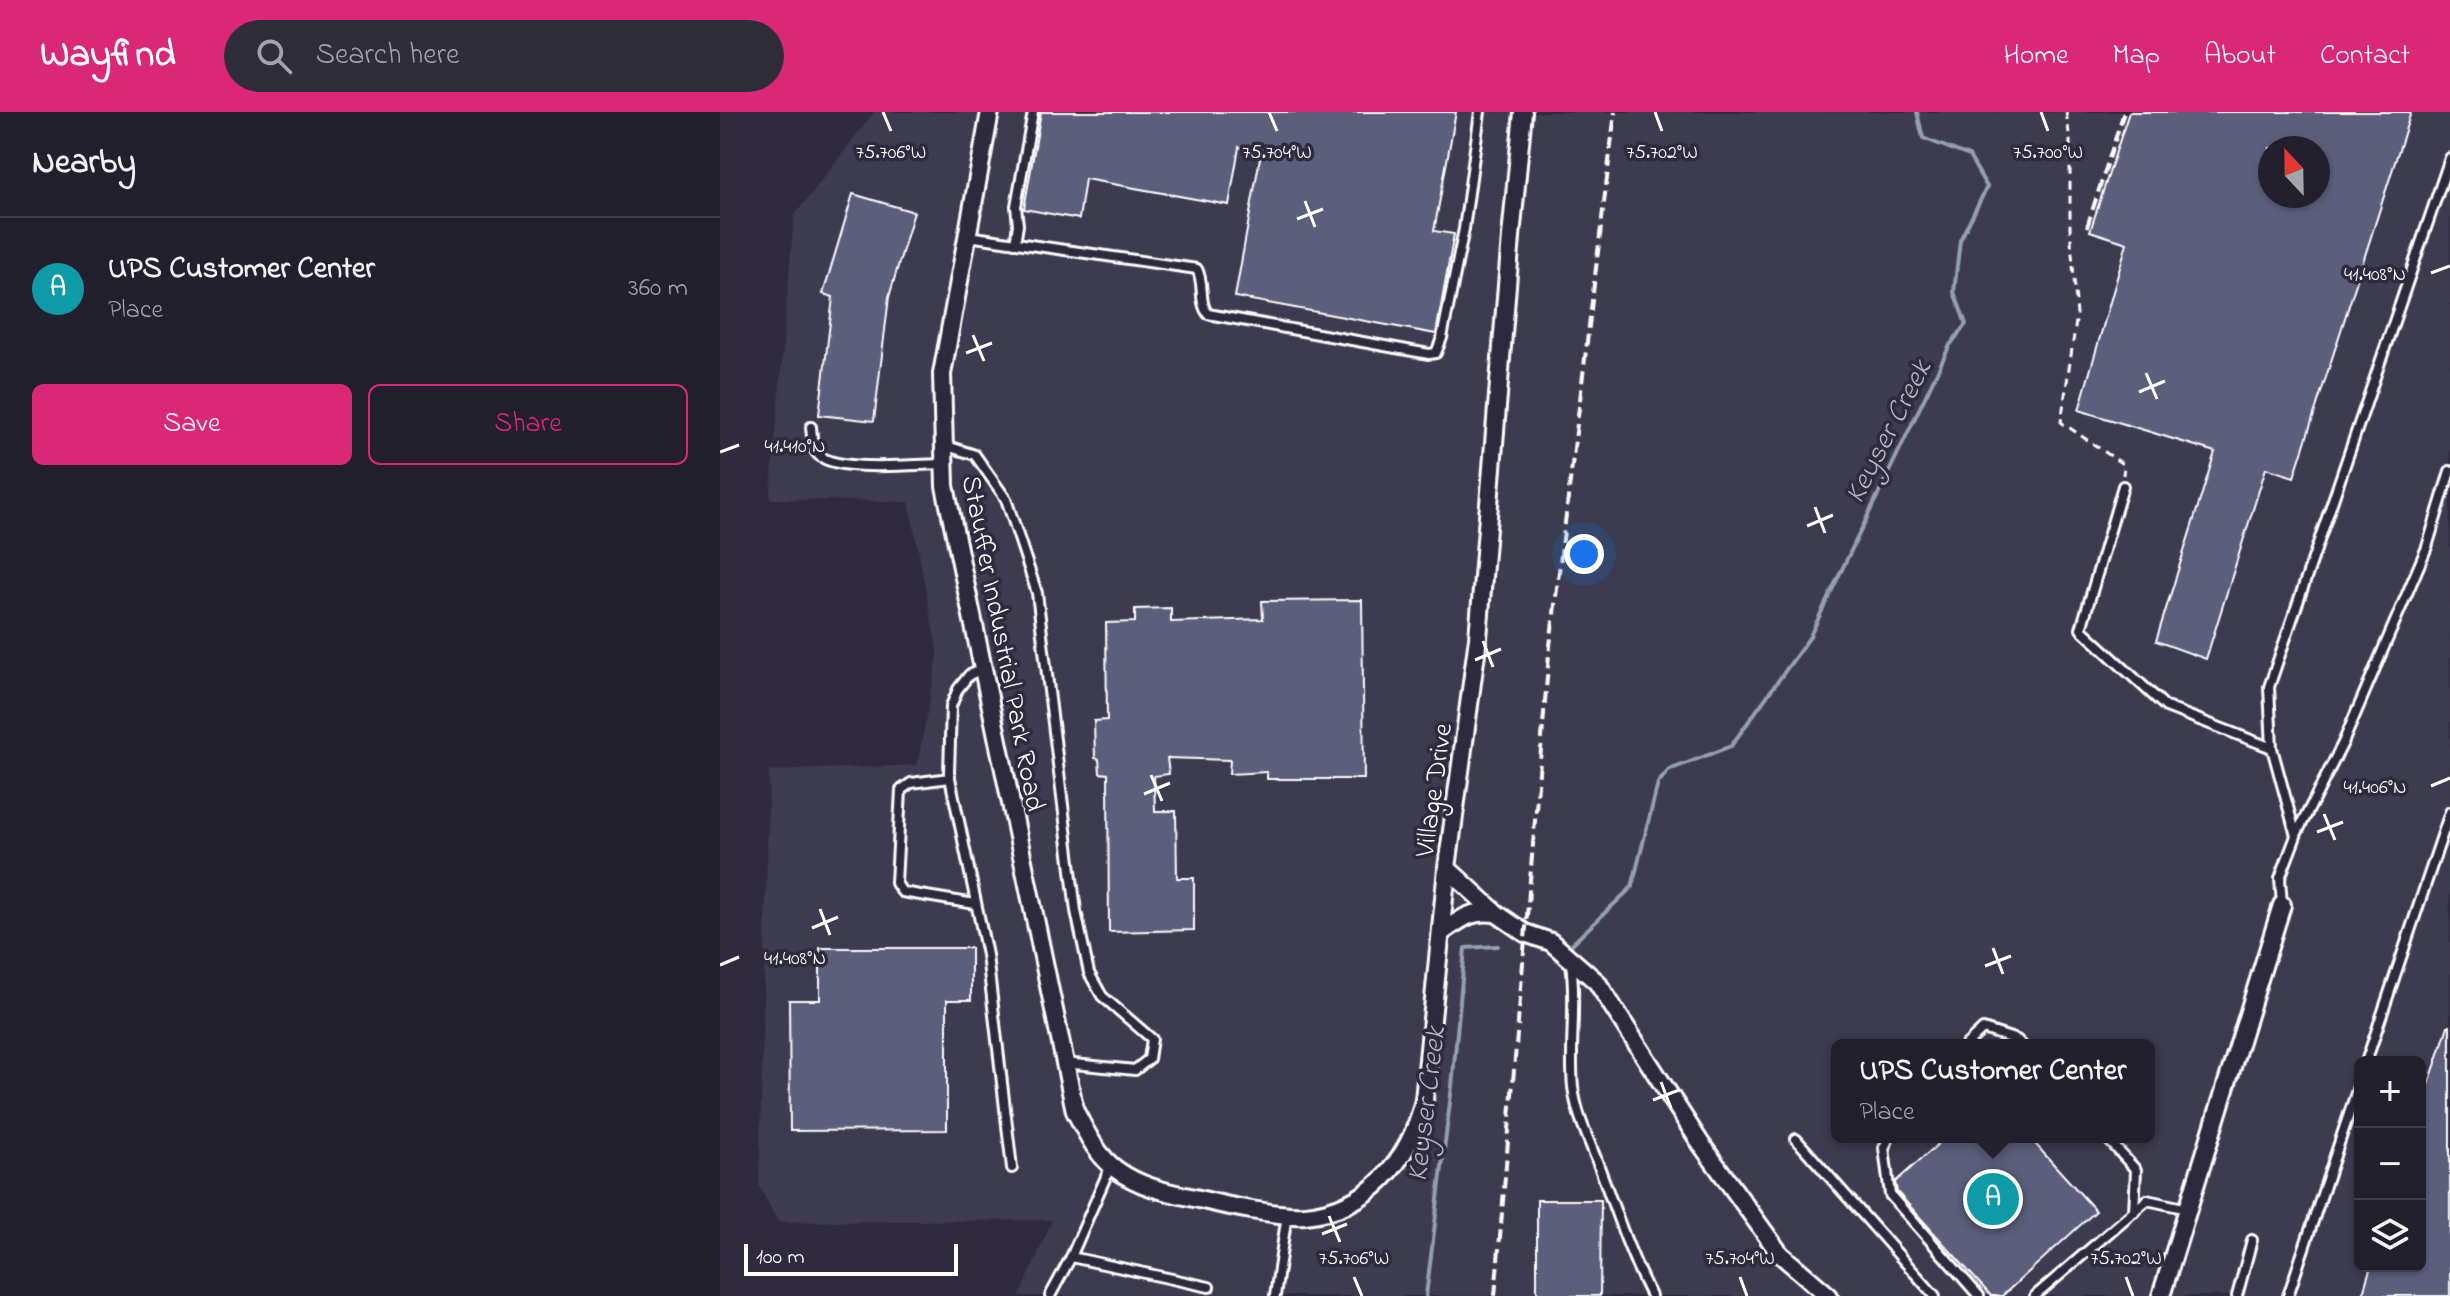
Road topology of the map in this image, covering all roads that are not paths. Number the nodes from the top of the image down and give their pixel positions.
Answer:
1 (990, 112) edge
2 (1033, 112) edge
3 (1480, 112) edge
4 (1523, 112) edge
5 (2450, 158) edge
6 (967, 236) junction
7 (1015, 243) junction
8 (811, 427) dead end
9 (943, 444) junction
10 (944, 464) junction
11 (2450, 471) edge
12 (2123, 486) road end
13 (983, 669) junction
14 (2272, 748) junction
15 (950, 778) junction
16 (2450, 812) edge
17 (2296, 836) junction
18 (1447, 868) junction
19 (975, 904) junction
20 (2282, 905) joint
21 (1496, 913) junction
22 (1441, 933) junction
23 (1570, 959) junction
24 (1972, 1039) edge
25 (2014, 1039) edge
26 (2368, 1056) edge
27 (1064, 1063) junction
28 (2354, 1099) edge
29 (1796, 1139) dead end
30 (1886, 1143) edge
31 (2111, 1143) edge
32 (1113, 1166) junction
33 (1012, 1168) dead end
34 (2188, 1209) junction
35 (1287, 1213) junction
36 (2134, 1213) junction
37 (2252, 1240) dead end
38 (1071, 1257) junction
39 (1209, 1287) dead end
40 (1050, 1296) edge
41 (1275, 1296) edge
42 (1651, 1296) edge
43 (1829, 1296) edge
44 (1935, 1296) edge
45 (1979, 1296) edge
46 (2035, 1296) edge
47 (2161, 1296) edge
48 (2237, 1296) edge
49 (2288, 1296) edge

1 - 6 street, Stauffer Industrial Park Road
2 - 7 lane
3 - 7 lane
4 - 18 street, Village Drive
5 - 14 lane
6 - 7 lane
6 - 9 street, Stauffer Industrial Park Road
8 - 10 lane
9 - 10 street, Stauffer Industrial Park Road
9 - 27 lane
10 - 13 street, Stauffer Industrial Park Road
11 - 17 lane
12 - 14 lane
13 - 15 lane
13 - 27 street, Stauffer Industrial Park Road
14 - 17 lane
15 - 19 lane
15 - 19 lane
16 - 26 lane
17 - 20 lane
18 - 21 street
18 - 22 street, Village Drive
19 - 33 lane
20 - 34 street
21 - 22 street
21 - 23 street
22 - 35 street, Village Drive
23 - 42 lane
23 - 43 street
24 - 25 lane
27 - 32 street, Stauffer Industrial Park Road
28 - 49 lane
29 - 44 lane
30 - 45 lane
31 - 36 lane
32 - 35 street, Village Drive
32 - 38 lane
34 - 36 lane
34 - 47 street
35 - 41 lane
36 - 46 lane
37 - 48 lane
38 - 39 lane
38 - 40 lane

